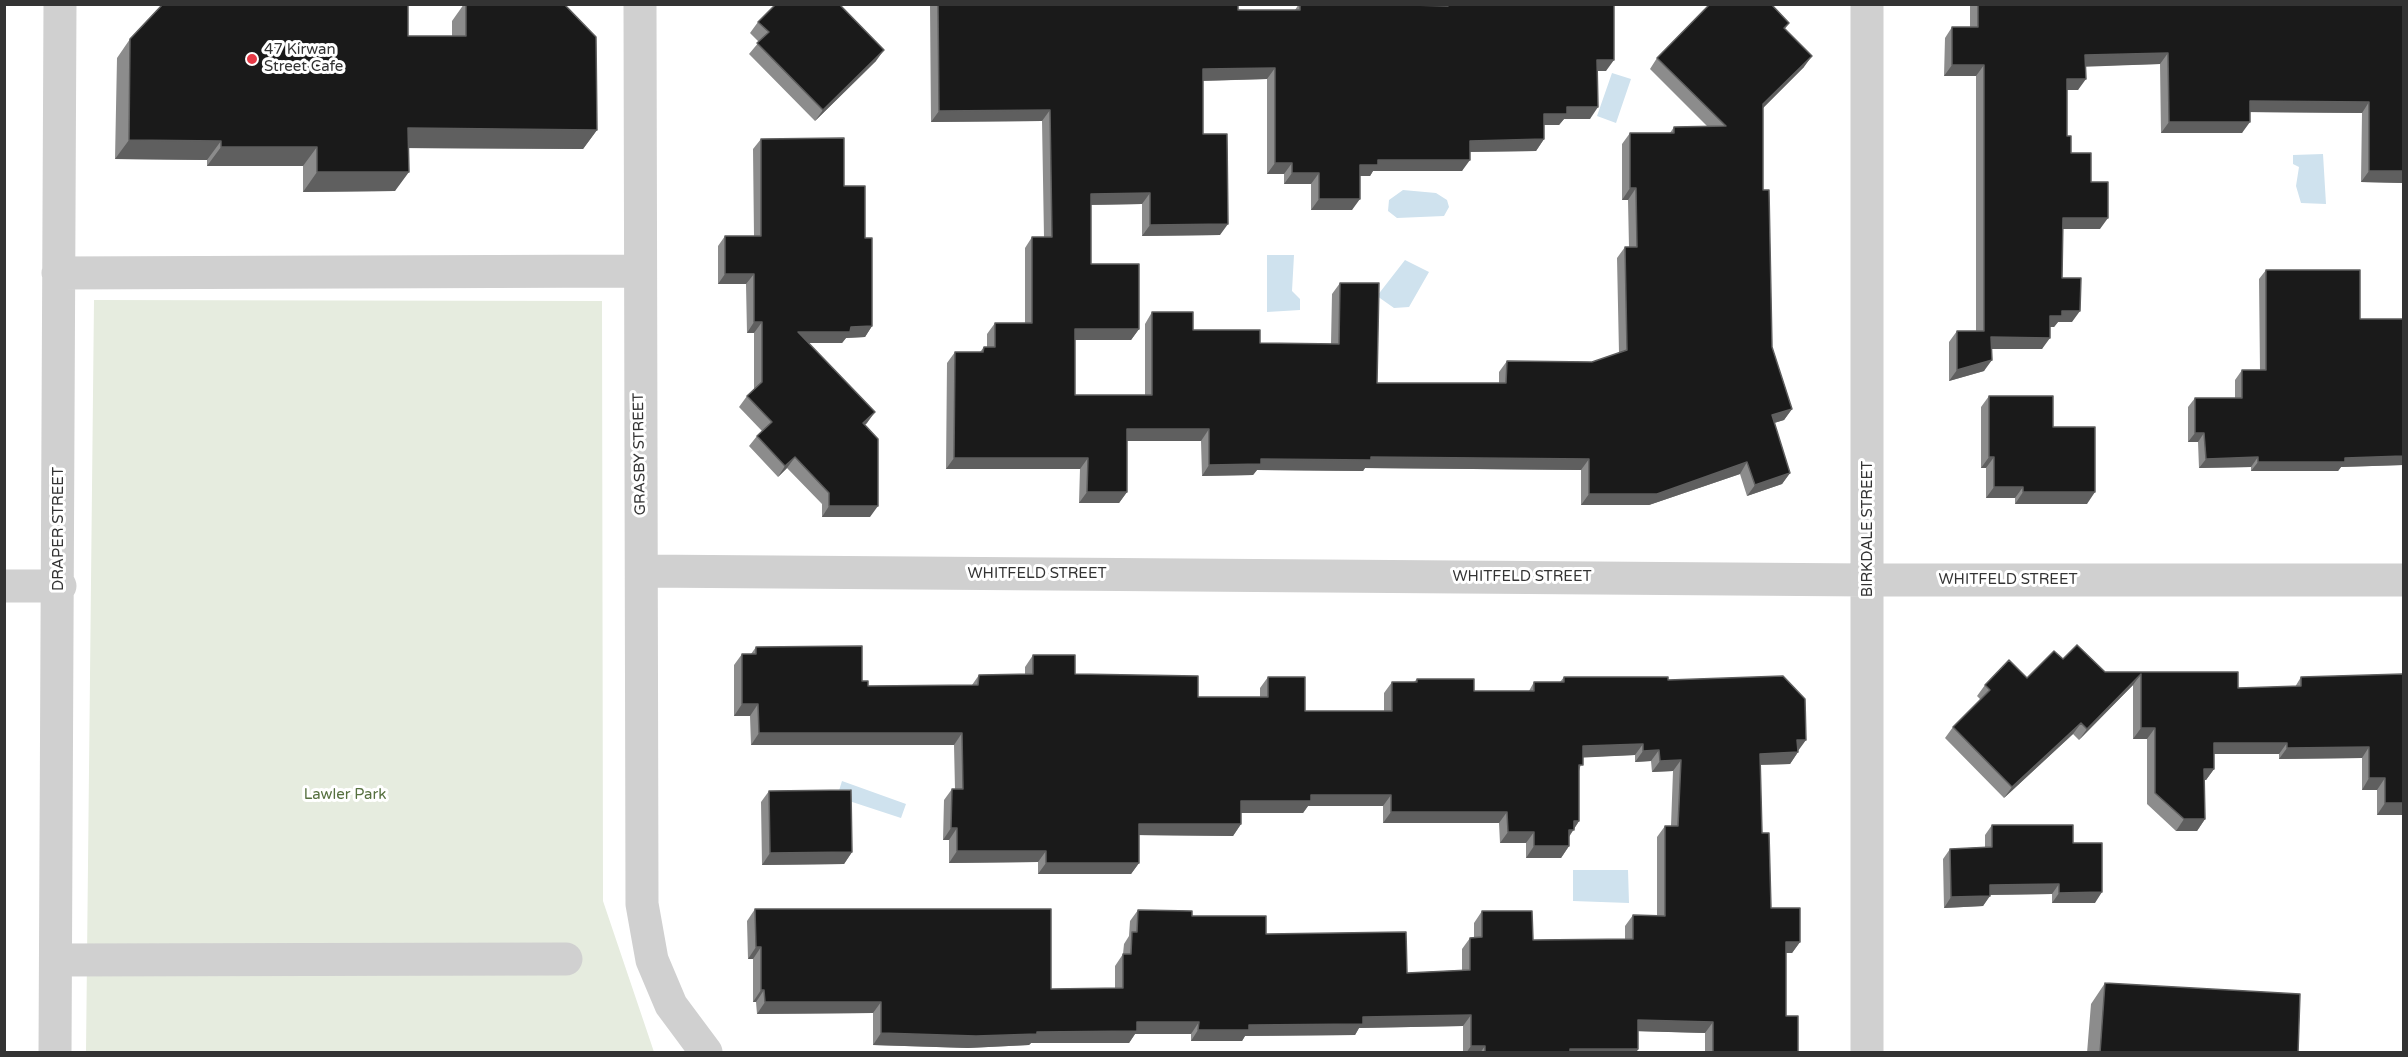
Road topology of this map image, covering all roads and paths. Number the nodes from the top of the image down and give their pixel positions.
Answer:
1 (60, 4) edge
2 (640, 4) edge
3 (1867, 4) edge
4 (639, 271) junction
5 (58, 273) junction
6 (642, 571) junction
7 (1868, 580) junction
8 (2403, 580) edge
9 (4, 586) edge
10 (60, 586) junction
11 (566, 959) dead end
12 (56, 960) junction
13 (56, 1053) edge
14 (706, 1053) edge
15 (1867, 1053) edge

1 - 5 street, DRAPER STREET
2 - 4 street, GRASBY STREET
3 - 7 street, BIRKDALE STREET
4 - 5 street
4 - 6 street, GRASBY STREET
5 - 10 street, DRAPER STREET
6 - 7 street, WHITFELD STREET
6 - 14 street, GRASBY STREET
7 - 8 street, WHITFELD STREET
7 - 15 street, BIRKDALE STREET
9 - 10 street
10 - 12 street, DRAPER STREET
11 - 12 street
12 - 13 street, DRAPER STREET

